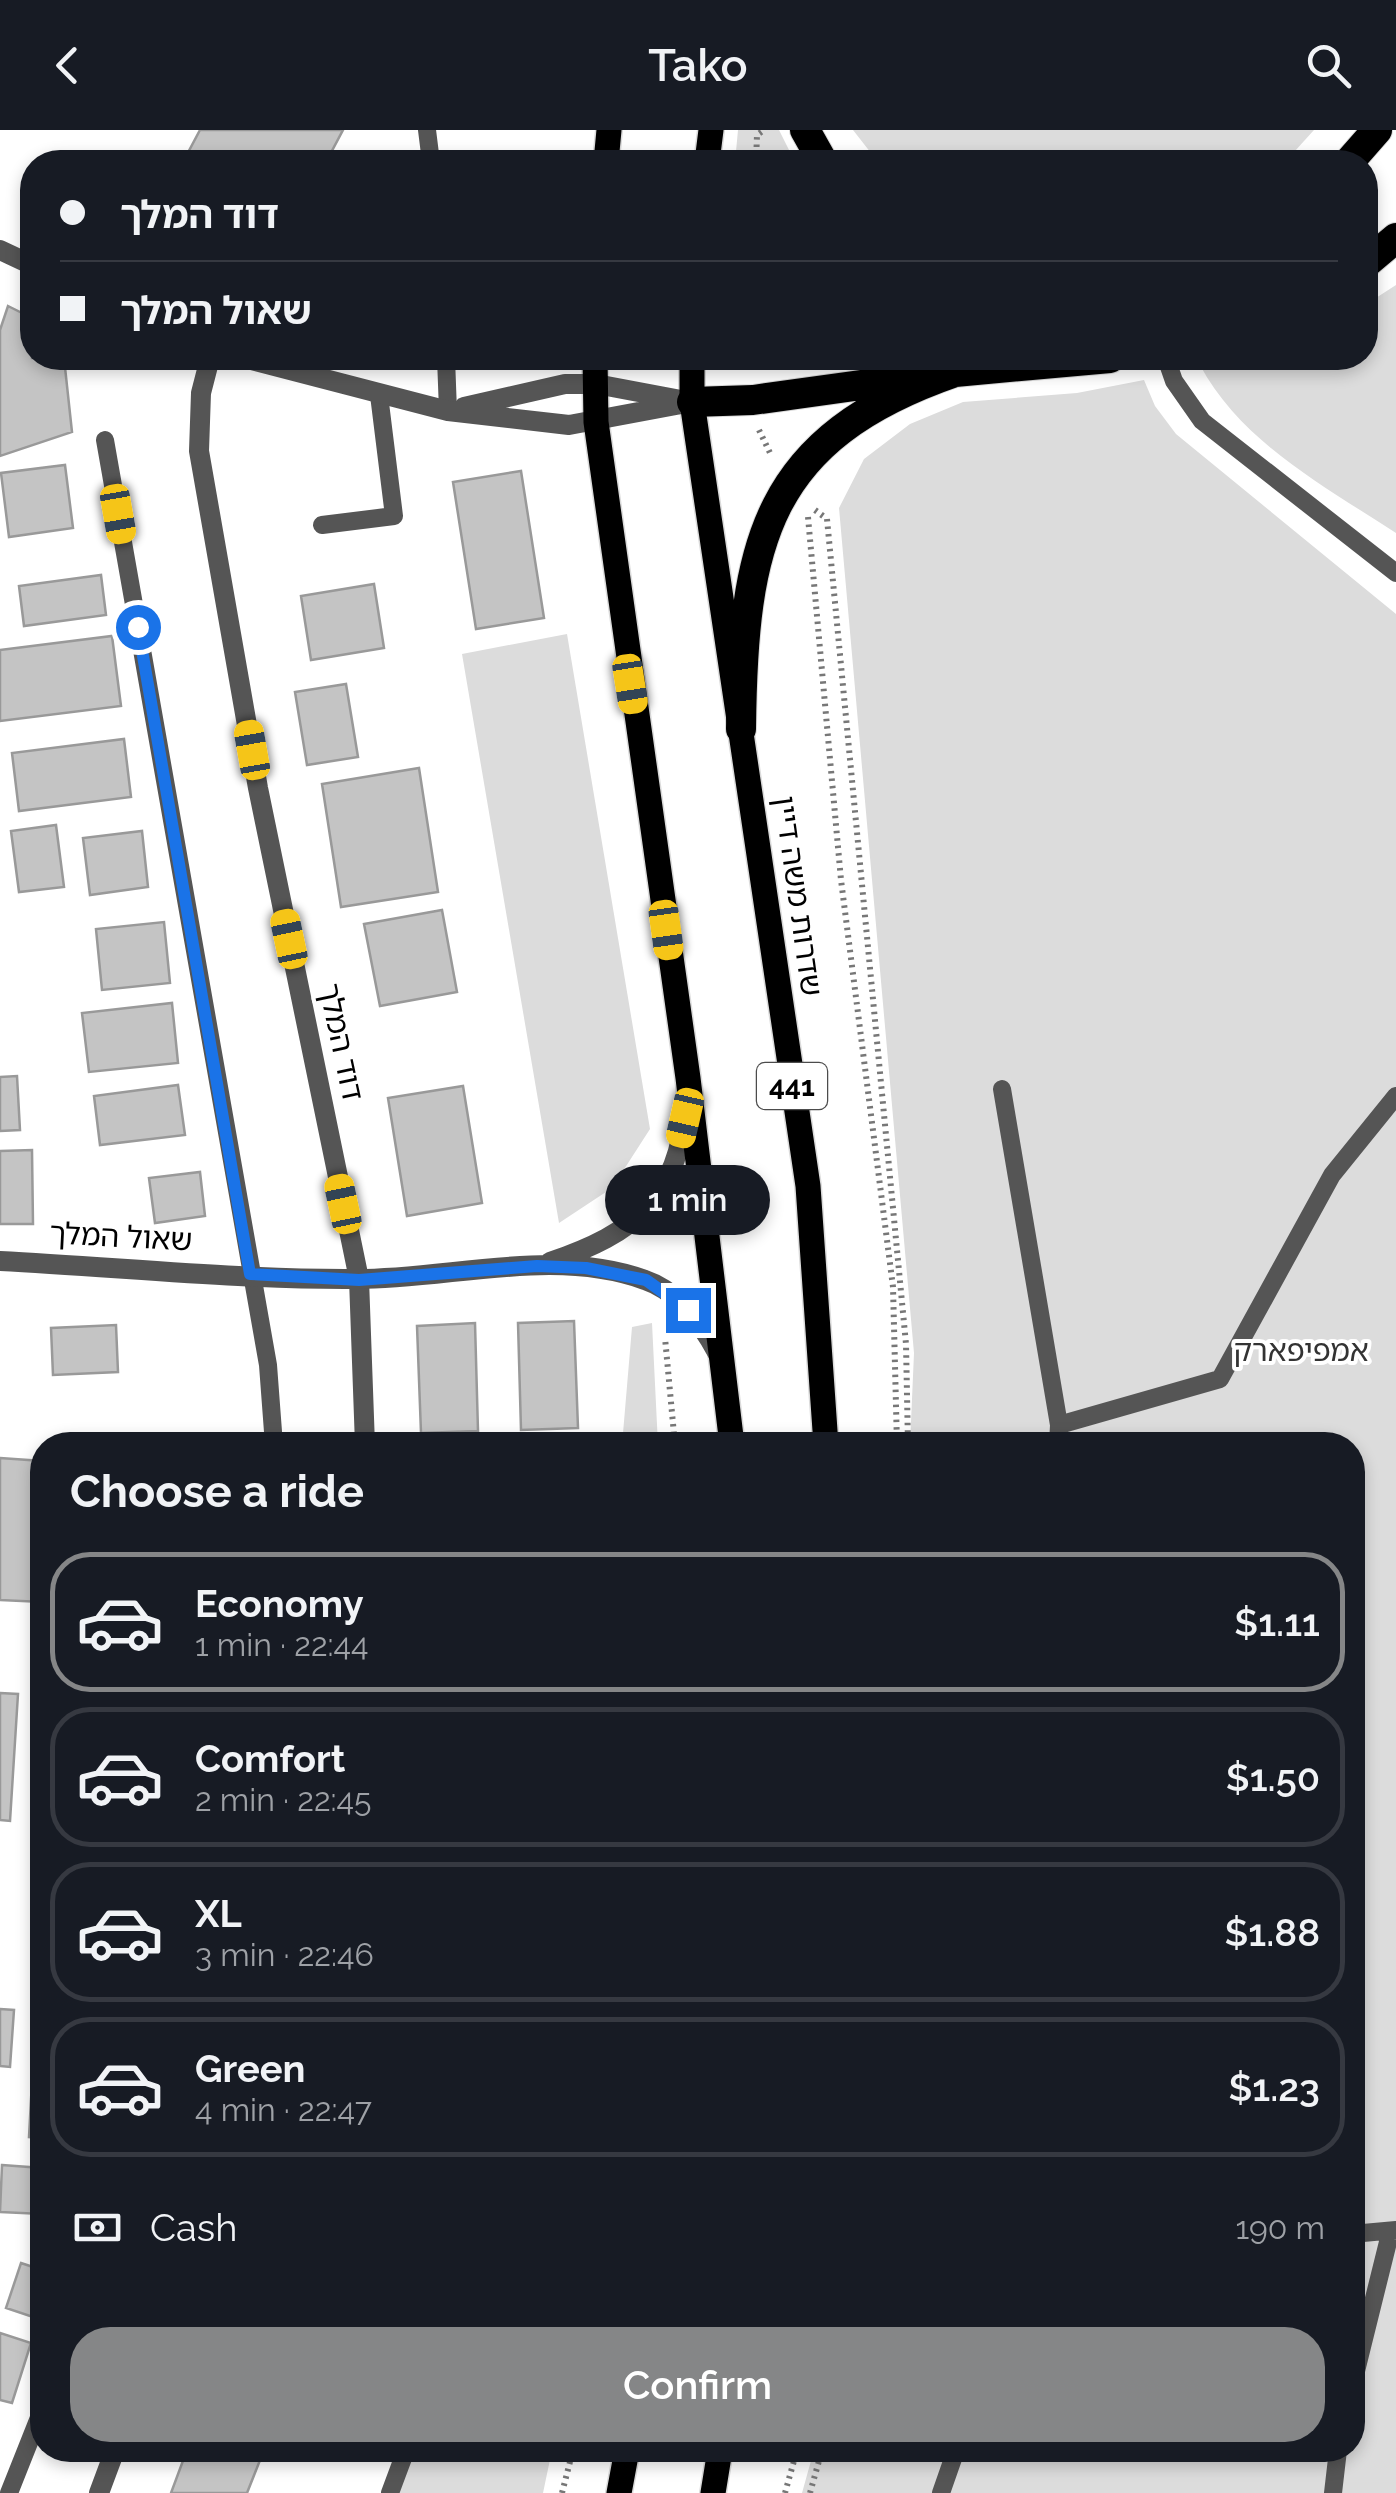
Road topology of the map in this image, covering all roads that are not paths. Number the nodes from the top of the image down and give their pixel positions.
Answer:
1 (1377, 130) edge
2 (1360, 150) edge
3 (207, 370) edge
4 (288, 370) edge
5 (446, 370) edge
6 (595, 370) edge
7 (692, 370) edge
8 (977, 370) edge
9 (1170, 370) edge
10 (955, 372) junction
11 (379, 395) junction
12 (692, 402) junction
13 (448, 411) junction
14 (596, 422) junction
15 (104, 440) dead end
16 (322, 525) dead end
17 (1396, 573) edge
18 (741, 729) junction
19 (688, 1078) junction
20 (1002, 1089) dead end
21 (1396, 1096) edge
22 (0, 1260) edge
23 (537, 1266) junction
24 (250, 1274) junction
25 (359, 1280) junction
26 (724, 1364) junction
27 (1059, 1425) junction
28 (273, 1432) edge
29 (365, 1432) edge
30 (731, 1432) edge
31 (825, 1432) edge
32 (1059, 1432) edge
33 (1393, 2232) edge
34 (1365, 2233) edge
35 (1365, 2338) edge
36 (30, 2440) edge
37 (111, 2462) edge
38 (402, 2462) edge
39 (625, 2462) edge
40 (718, 2462) edge
41 (952, 2462) edge
42 (1337, 2462) edge
43 (9, 2493) edge
44 (99, 2493) edge
45 (390, 2493) edge
46 (619, 2493) edge
47 (713, 2493) edge
48 (941, 2493) edge
49 (1333, 2493) edge

1 - 2 highway
3 - 25 street, דוד המלך
4 - 11 street
5 - 13 lane
6 - 12 street
6 - 13 street
6 - 14 main road
7 - 12 main road, שדרות משה דיין / 441
8 - 10 highway
9 - 17 lane
10 - 12 highway
10 - 18 highway
11 - 13 street
11 - 16 lane
12 - 14 street
12 - 18 main road, שדרות משה דיין / 441
13 - 14 street
14 - 19 main road
15 - 24 lane
18 - 31 main road, שדרות משה דיין / 441
19 - 23 street, שאול המלך
19 - 26 main road
20 - 27 lane
21 - 27 lane
22 - 24 street, שאול המלך
23 - 25 street, שאול המלך
23 - 26 street, שאול המלך
24 - 25 street, שאול המלך
24 - 28 lane
25 - 29 street, דוד המלך
26 - 30 main road
27 - 32 lane
33 - 34 lane
33 - 35 lane
36 - 43 lane
37 - 44 street
38 - 45 lane
39 - 46 main road
40 - 47 main road
41 - 48 lane
42 - 49 lane

